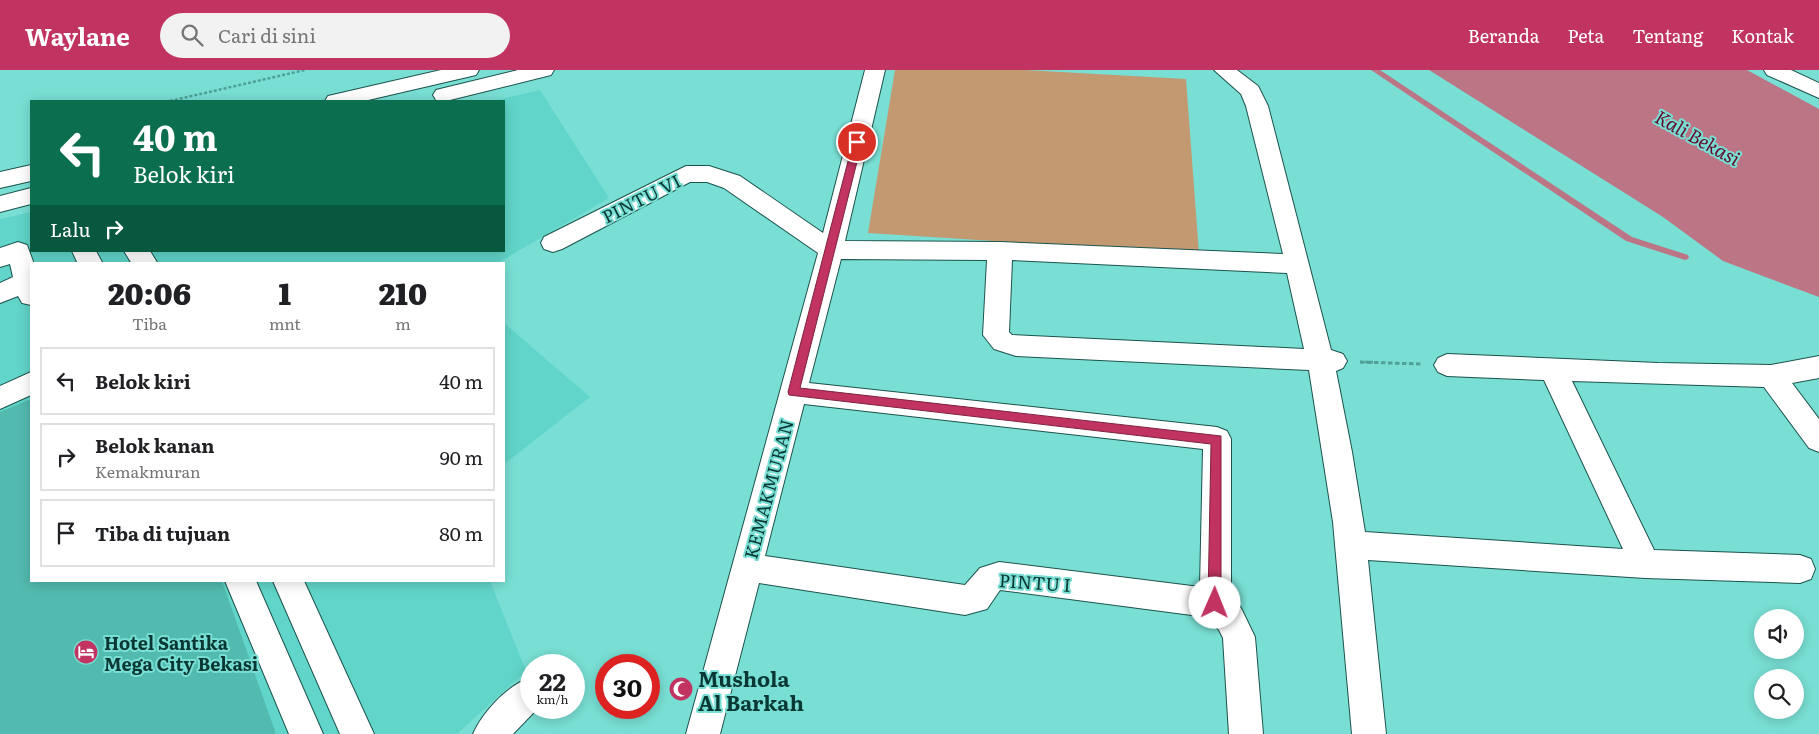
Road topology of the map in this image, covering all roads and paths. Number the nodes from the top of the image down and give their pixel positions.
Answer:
1 (305, 70) edge
2 (469, 70) edge
3 (544, 70) edge
4 (875, 70) edge
5 (1224, 70) edge
6 (1774, 70) edge
7 (1819, 91) edge
8 (174, 100) edge
9 (340, 100) edge
10 (422, 100) edge
11 (30, 173) edge
12 (0, 180) edge
13 (30, 196) edge
14 (0, 204) edge
15 (553, 243) dead end
16 (12, 248) edge
17 (831, 250) junction
18 (1000, 251) junction
19 (137, 252) edge
20 (144, 262) edge
21 (1298, 264) junction
22 (29, 289) edge
23 (0, 294) edge
24 (1327, 361) junction
25 (1448, 365) joint
26 (1819, 367) edge
27 (1553, 370) junction
28 (1771, 376) junction
29 (30, 383) edge
30 (793, 392) junction
31 (0, 398) edge
32 (1819, 440) edge
33 (1351, 545) junction
34 (1645, 564) junction
35 (747, 567) junction
36 (1800, 569) dead end
37 (240, 582) edge
38 (288, 582) edge
39 (1215, 603) junction
40 (520, 703) edge
41 (306, 734) edge
42 (357, 734) edge
43 (490, 734) edge
44 (703, 734) edge
45 (1246, 734) edge
46 (1368, 734) edge

1 - 8 path
2 - 9 street
3 - 10 street
4 - 17 street, KEMAKMURAN
5 - 21 street
6 - 7 street
11 - 12 street
13 - 14 street
15 - 17 street, PINTU VI
16 - 22 street
17 - 18 street
17 - 30 street, KEMAKMURAN
18 - 21 street
18 - 24 street
19 - 20 street
21 - 24 street
22 - 23 street
24 - 25 path
24 - 33 street
25 - 27 street
26 - 28 street
27 - 28 street
27 - 34 street
28 - 32 street
29 - 31 street
30 - 35 street, KEMAKMURAN
30 - 39 street
33 - 34 street
33 - 46 street
34 - 36 street
35 - 39 street, PINTU I
35 - 44 street, KEMAKMURAN
37 - 41 street
38 - 42 street
39 - 45 street
40 - 43 street

